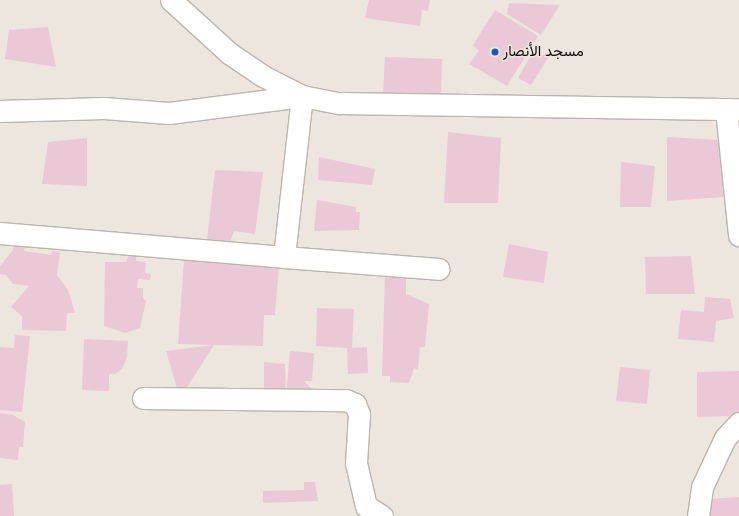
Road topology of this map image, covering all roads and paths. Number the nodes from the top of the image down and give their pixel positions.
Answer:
1 (171, 0) edge
2 (302, 96) junction
3 (733, 109) edge
4 (0, 111) edge
5 (0, 233) edge
6 (739, 235) edge
7 (284, 257) junction
8 (439, 269) dead end
9 (143, 398) dead end
10 (739, 423) edge
11 (382, 516) edge
12 (698, 516) edge

1 - 2 street
2 - 3 street
2 - 4 street
2 - 7 street
3 - 6 street
5 - 7 street
7 - 8 street
9 - 11 street
10 - 12 street

